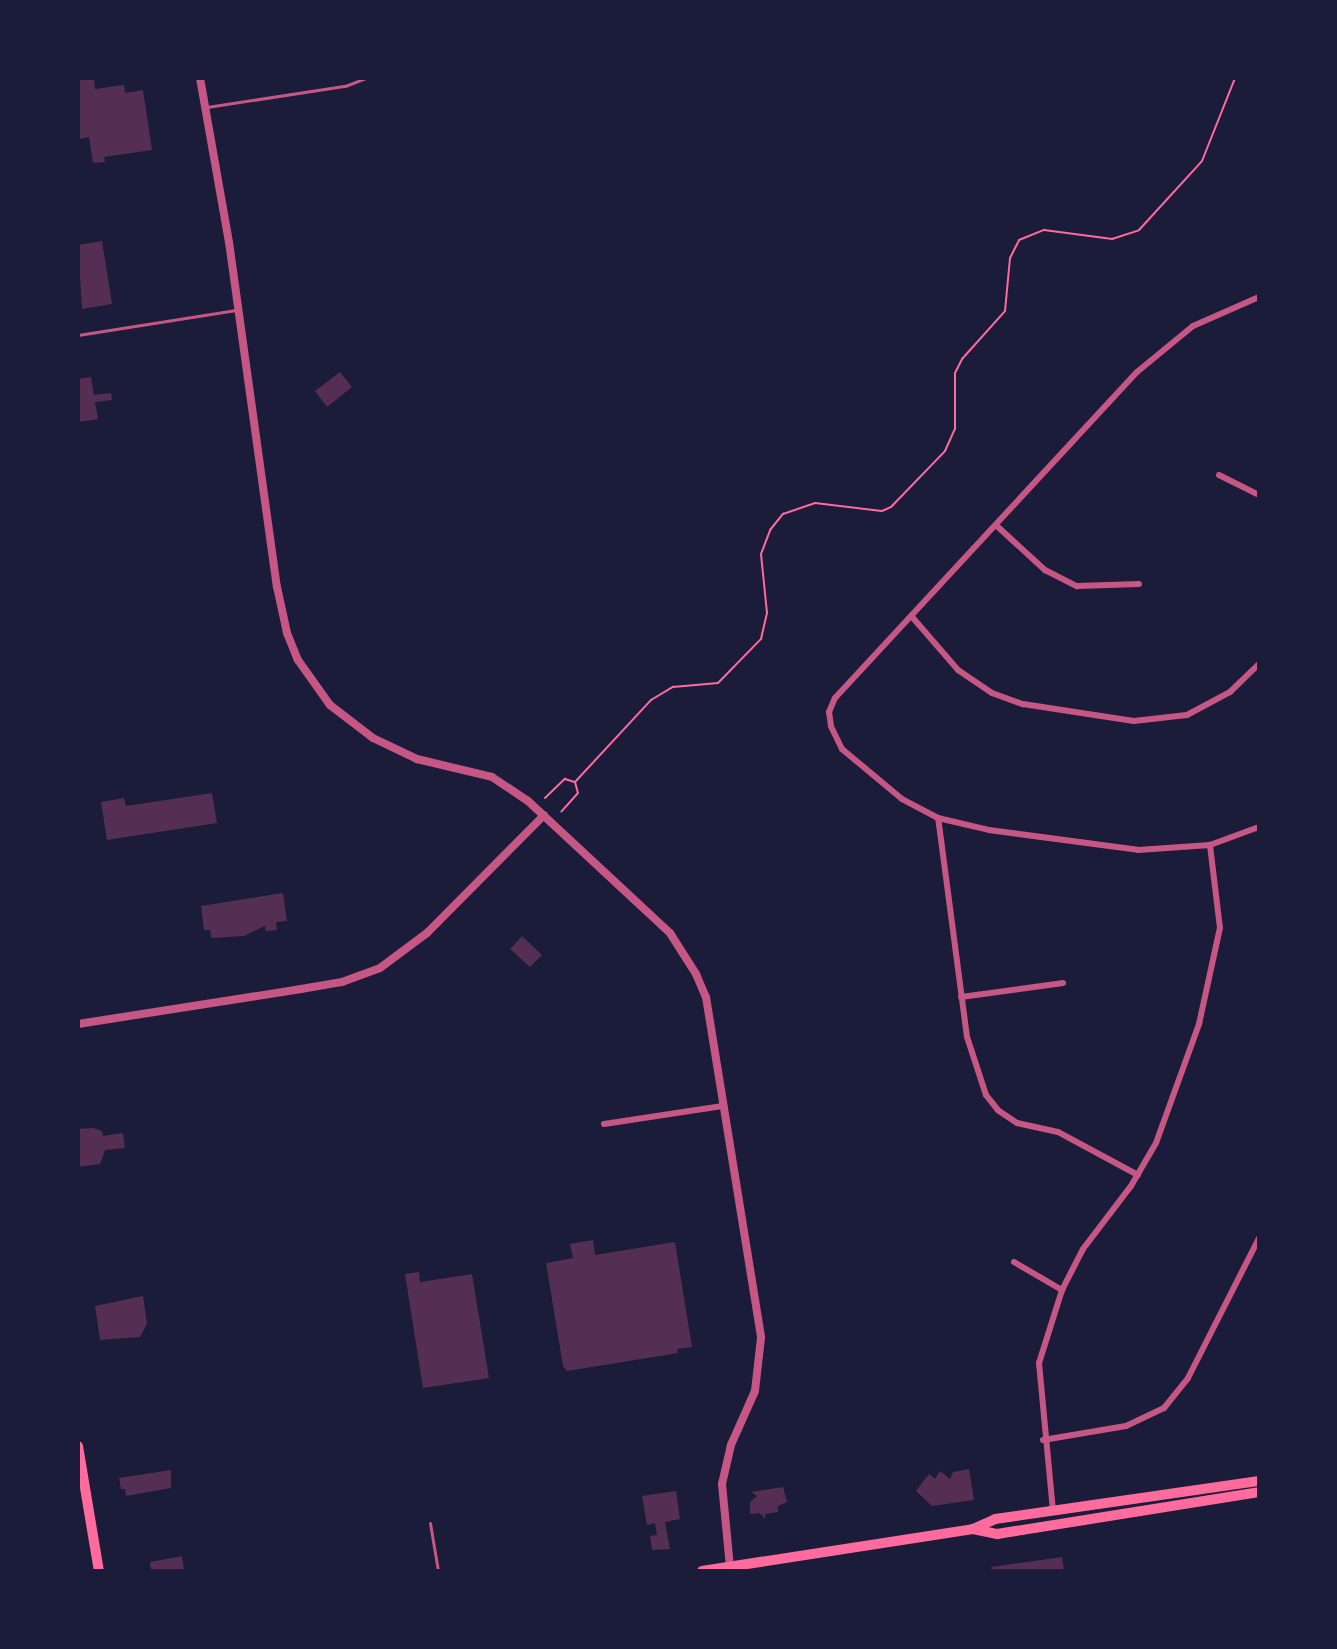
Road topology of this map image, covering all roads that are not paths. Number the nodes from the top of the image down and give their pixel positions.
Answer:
1 (200, 78) edge
2 (366, 78) edge
3 (207, 107) junction
4 (1259, 297) edge
5 (237, 310) junction
6 (78, 334) edge
7 (1219, 475) dead end
8 (1259, 495) edge
9 (998, 526) junction
10 (1139, 584) dead end
11 (913, 618) junction
12 (1259, 664) edge
13 (544, 815) junction
14 (938, 818) junction
15 (1259, 827) edge
16 (1210, 845) junction
17 (1063, 983) dead end
18 (961, 997) junction
19 (78, 1024) edge
20 (723, 1106) junction
21 (604, 1124) dead end
22 (1138, 1175) junction
23 (1259, 1238) edge
24 (1014, 1262) dead end
25 (1062, 1290) junction
26 (1043, 1440) junction
27 (78, 1446) edge
28 (1259, 1481) edge
29 (1193, 1491) junction
30 (1259, 1492) edge
31 (1053, 1511) junction
32 (1099, 1517) junction
33 (430, 1523) dead end
34 (976, 1530) junction
35 (730, 1569) edge
36 (99, 1571) edge
37 (438, 1571) edge
38 (702, 1571) edge

1 - 3 street
2 - 3 lane
3 - 5 street
4 - 9 street
5 - 6 lane
5 - 13 street
7 - 8 street
9 - 10 street
9 - 11 street
11 - 12 street
11 - 14 street
13 - 19 street
13 - 20 street
14 - 16 street
14 - 18 street
15 - 16 street
16 - 22 street
17 - 18 street
18 - 22 street
20 - 21 street
20 - 35 street
22 - 25 street
23 - 26 street
24 - 25 street
25 - 26 street
26 - 31 street
27 - 36 main road
28 - 29 main road
29 - 31 main road
29 - 32 main road
30 - 32 main road
31 - 34 main road
32 - 34 main road
33 - 37 lane
34 - 35 main road
35 - 38 main road

